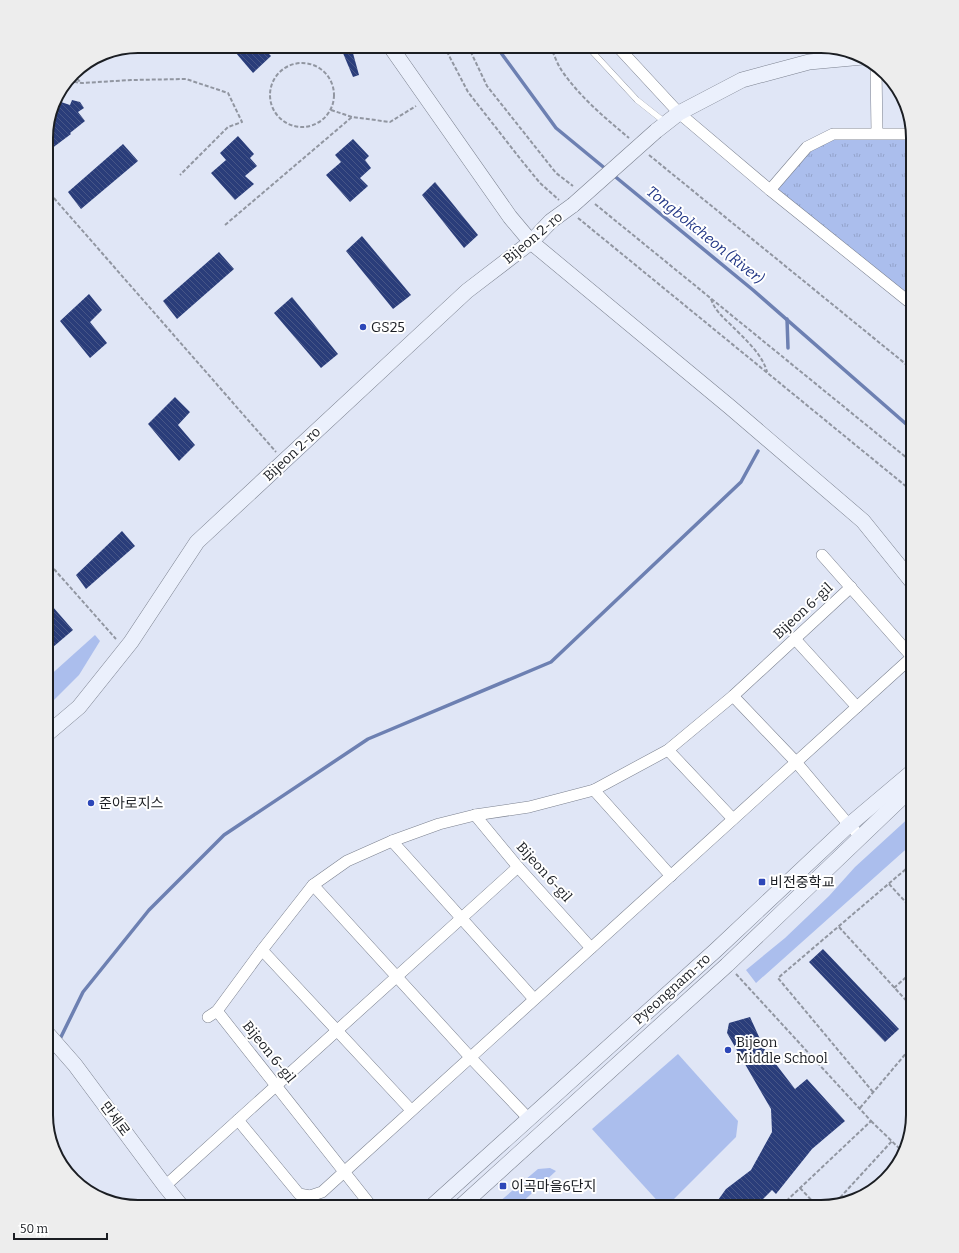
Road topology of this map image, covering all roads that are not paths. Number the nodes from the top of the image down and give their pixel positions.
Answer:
1 (395, 53) edge
2 (593, 53) edge
3 (623, 53) edge
4 (849, 58) edge
5 (876, 73) edge
6 (678, 113) junction
7 (661, 127) junction
8 (877, 133) junction
9 (906, 134) edge
10 (770, 190) junction
11 (531, 242) junction
12 (906, 300) edge
13 (822, 555) dead end
14 (906, 574) edge
15 (851, 587) junction
16 (795, 639) junction
17 (906, 651) edge
18 (906, 663) edge
19 (733, 696) junction
20 (856, 707) junction
21 (53, 729) edge
22 (668, 750) junction
23 (796, 762) junction
24 (906, 777) edge
25 (594, 790) junction
26 (906, 794) edge
27 (475, 816) junction
28 (733, 819) junction
29 (849, 825) junction
30 (861, 837) junction
31 (392, 841) junction
32 (518, 867) junction
33 (670, 876) junction
34 (313, 885) junction
35 (461, 918) junction
36 (591, 948) junction
37 (262, 950) junction
38 (397, 977) junction
39 (534, 999) junction
40 (337, 1030) junction
41 (53, 1040) edge
42 (470, 1058) junction
43 (276, 1085) junction
44 (411, 1110) junction
45 (528, 1118) junction
46 (238, 1120) junction
47 (345, 1171) junction
48 (165, 1186) junction
49 (172, 1200) edge
50 (367, 1200) edge
51 (439, 1200) edge
52 (468, 1200) edge

1 - 11 street
2 - 7 lane
3 - 6 street
4 - 6 street
5 - 8 street
6 - 7 street
6 - 10 street
7 - 11 street, Bijeon 2-ro, bridge
8 - 9 street
8 - 10 street
10 - 12 street
11 - 14 street
11 - 21 street, Bijeon 2-ro
13 - 15 street
15 - 16 street, Bijeon 6-gil
15 - 17 street, Bijeon 6-gil
16 - 19 street, Bijeon 6-gil
16 - 20 street
18 - 20 street, Bijeon 6-gil
19 - 22 street, Bijeon 6-gil
19 - 23 street
20 - 23 street, Bijeon 6-gil
22 - 25 street, Bijeon 6-gil
22 - 28 street
23 - 28 street, Bijeon 6-gil
23 - 29 street
24 - 29 street, Pyeongnam-ro
25 - 27 street, Bijeon 6-gil
25 - 33 street
26 - 30 street
27 - 31 street, Bijeon 6-gil
27 - 32 street, Bijeon 6-gil
28 - 33 street, Bijeon 6-gil
29 - 30 street
29 - 45 street, Pyeongnam-ro
30 - 52 street
31 - 34 street, Bijeon 6-gil
31 - 35 street
32 - 35 street
32 - 36 street, Bijeon 6-gil
33 - 36 street, Bijeon 6-gil
34 - 37 street, Bijeon 6-gil
34 - 38 street
35 - 38 street
35 - 39 street
36 - 39 street, Bijeon 6-gil
37 - 40 street
37 - 43 street, Bijeon 6-gil
38 - 40 street
38 - 42 street
39 - 42 street, Bijeon 6-gil
40 - 43 street
40 - 44 street
41 - 48 street, 만세로
42 - 44 street, Bijeon 6-gil
42 - 45 street
43 - 46 street
43 - 47 street, Bijeon 6-gil
44 - 47 street, Bijeon 6-gil
45 - 51 street, Pyeongnam-ro
46 - 47 street
46 - 48 street
47 - 50 street, Bijeon 6-gil
48 - 49 street, 만세로

